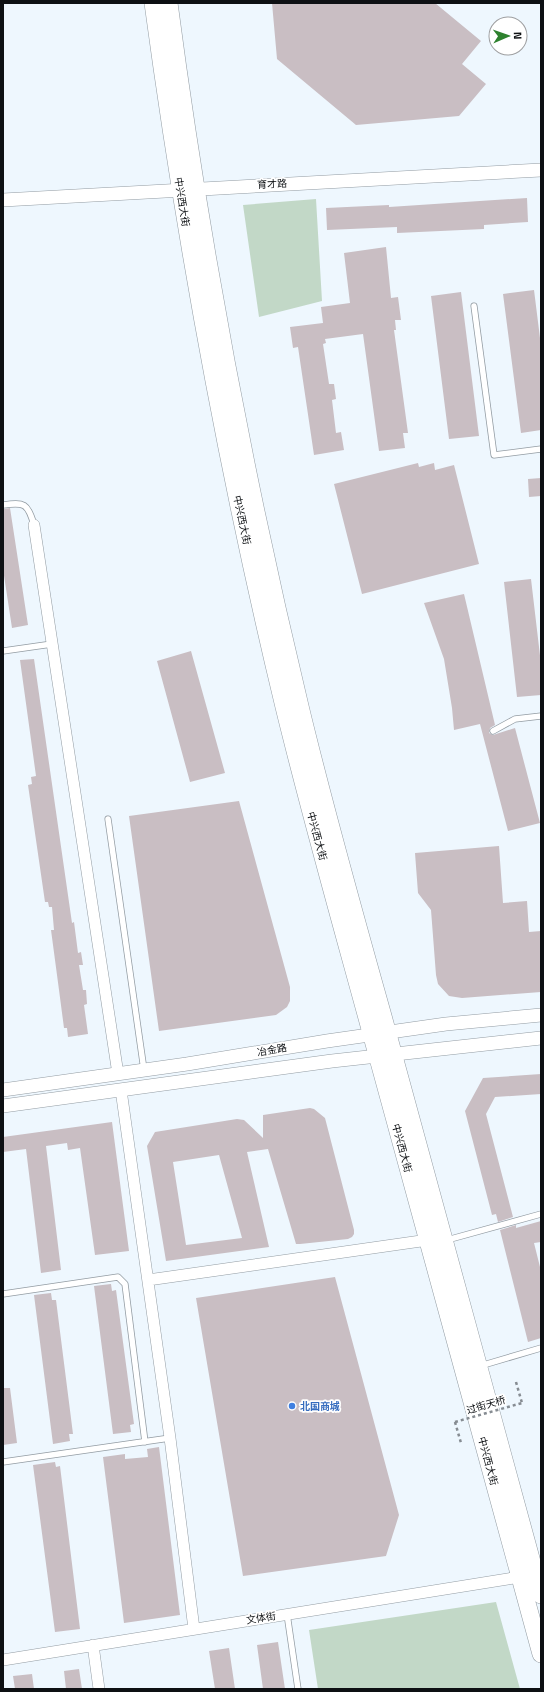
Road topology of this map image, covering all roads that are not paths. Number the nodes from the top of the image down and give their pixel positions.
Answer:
1 (153, 3) edge
2 (168, 3) edge
3 (541, 170) edge
4 (188, 189) junction
5 (3, 200) edge
6 (474, 306) dead end
7 (541, 449) edge
8 (3, 505) edge
9 (34, 525) joint
10 (52, 644) junction
11 (3, 651) edge
12 (541, 716) edge
13 (493, 731) dead end
14 (108, 819) dead end
15 (541, 1015) edge
16 (379, 1033) junction
17 (541, 1038) edge
18 (385, 1054) junction
19 (144, 1070) junction
20 (118, 1074) junction
21 (3, 1090) edge
22 (121, 1090) junction
23 (3, 1106) edge
24 (541, 1214) edge
25 (436, 1240) junction
26 (148, 1280) junction
27 (3, 1294) edge
28 (541, 1348) edge
29 (478, 1366) junction
30 (170, 1438) junction
31 (145, 1442) junction
32 (3, 1462) edge
33 (520, 1577) junction
34 (541, 1595) edge
35 (287, 1614) junction
36 (194, 1629) junction
37 (93, 1645) junction
38 (541, 1654) edge
39 (3, 1660) edge
40 (99, 1689) edge
41 (298, 1689) edge

1 - 4 main road, 中兴西大街
2 - 4 main road, 中兴西大街
3 - 4 street, 育才路
4 - 5 street, 育才路
4 - 16 main road, 中兴西大街
6 - 7 lane
8 - 9 lane
9 - 10 street
10 - 11 lane
10 - 20 street
12 - 13 lane
14 - 19 lane
15 - 16 street, 冶金路
16 - 18 main road, 中兴西大街
16 - 19 street, 冶金路
17 - 18 street, 冶金路
18 - 22 street, 冶金路
18 - 25 main road, 中兴西大街
19 - 20 street, 冶金路
20 - 21 street, 冶金路
22 - 23 street, 冶金路
22 - 26 street
24 - 25 lane
25 - 26 street
25 - 29 main road, 中兴西大街
25 - 33 main road, 中兴西大街
26 - 30 street
27 - 31 lane
28 - 29 lane
29 - 34 main road, 中兴西大街
30 - 31 lane
30 - 36 street
31 - 32 lane
33 - 35 street, 文体街
33 - 38 main road, 中兴西大街
35 - 36 street, 文体街
35 - 41 lane
36 - 37 street, 文体街
37 - 39 street, 文体街
37 - 40 street

